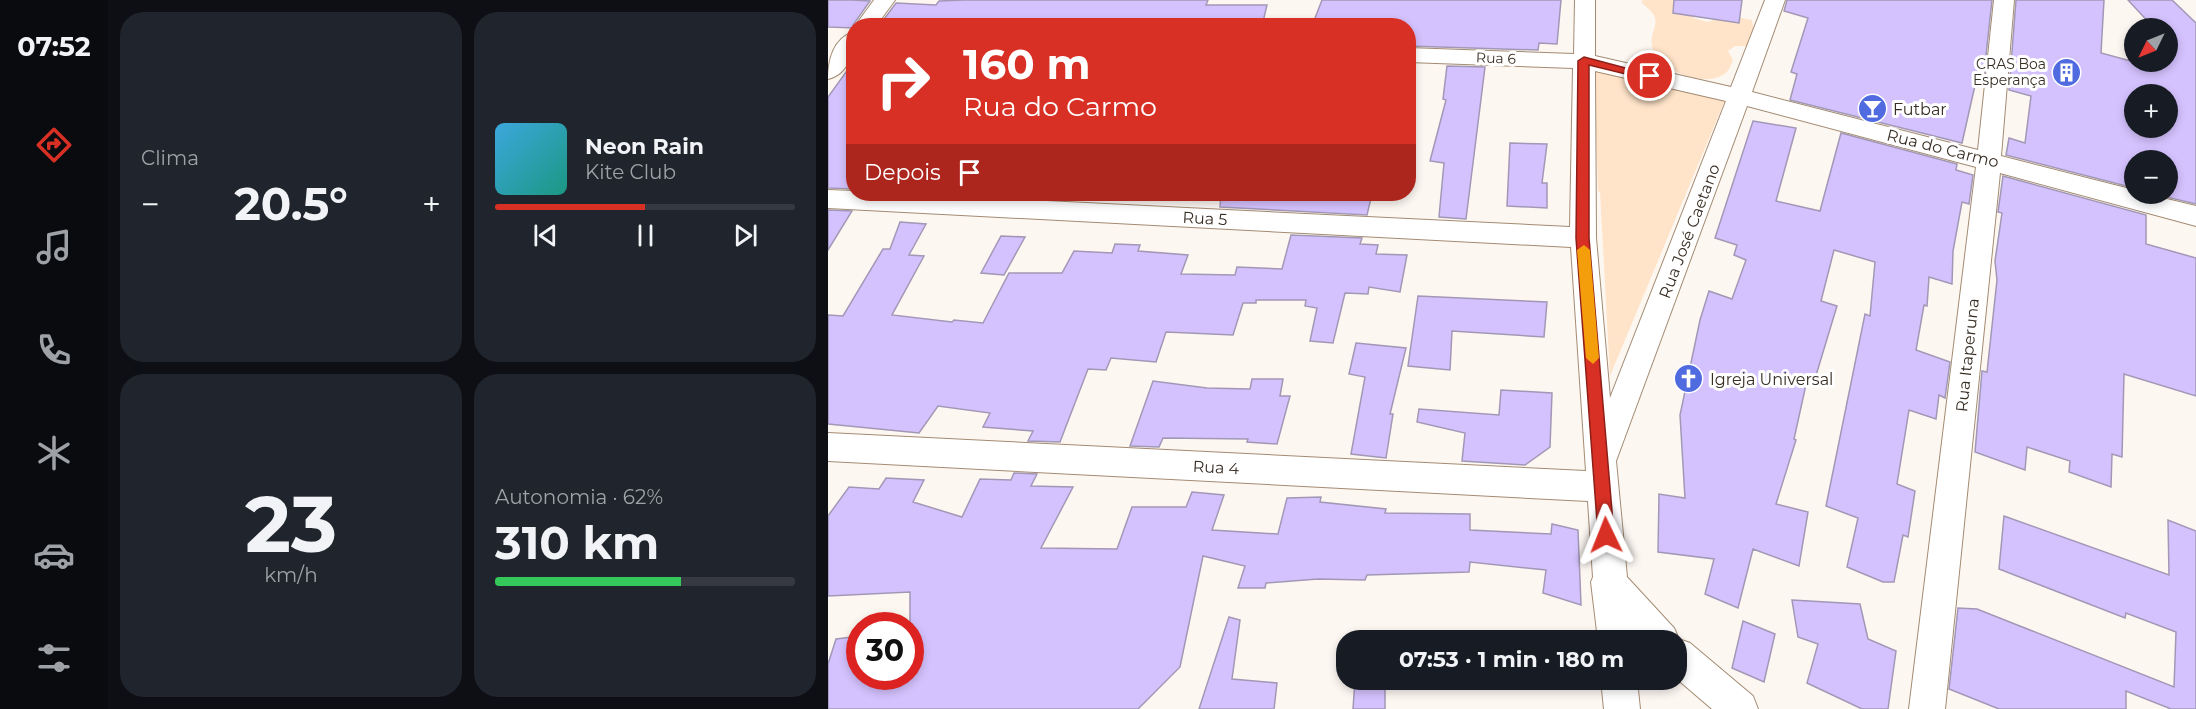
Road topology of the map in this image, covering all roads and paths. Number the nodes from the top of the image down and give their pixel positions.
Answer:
1 (885, 0) edge
2 (1585, 0) edge
3 (1775, 0) edge
4 (2004, 0) edge
5 (871, 18) edge
6 (828, 34) edge
7 (846, 36) edge
8 (846, 48) edge
9 (1416, 55) edge
10 (1584, 61) junction
11 (828, 72) edge
12 (1739, 96) junction
13 (1989, 160) junction
14 (828, 199) edge
15 (846, 200) edge
16 (867, 201) edge
17 (2196, 216) edge
18 (1582, 238) junction
19 (828, 447) edge
20 (1603, 474) junction
21 (1608, 582) junction
22 (1614, 630) edge
23 (1653, 630) edge
24 (1687, 664) edge
25 (1620, 690) edge
26 (1622, 709) edge
27 (1740, 709) edge
28 (1927, 709) edge

1 - 5 street
2 - 10 street
3 - 12 street, Rua José Caetano
4 - 13 street, Rua Itaperuna
6 - 7 street
8 - 11 street
9 - 10 street, Rua 6
10 - 12 street, Rua do Carmo
10 - 18 street
12 - 13 street, Rua do Carmo
12 - 20 street, Rua José Caetano
13 - 17 street, Rua do Carmo
13 - 28 street, Rua Itaperuna
14 - 15 street, Rua 5
16 - 18 street, Rua 5
18 - 20 street
19 - 20 street, Rua 4
20 - 21 street
21 - 22 street
21 - 23 street
24 - 27 street
25 - 26 street

